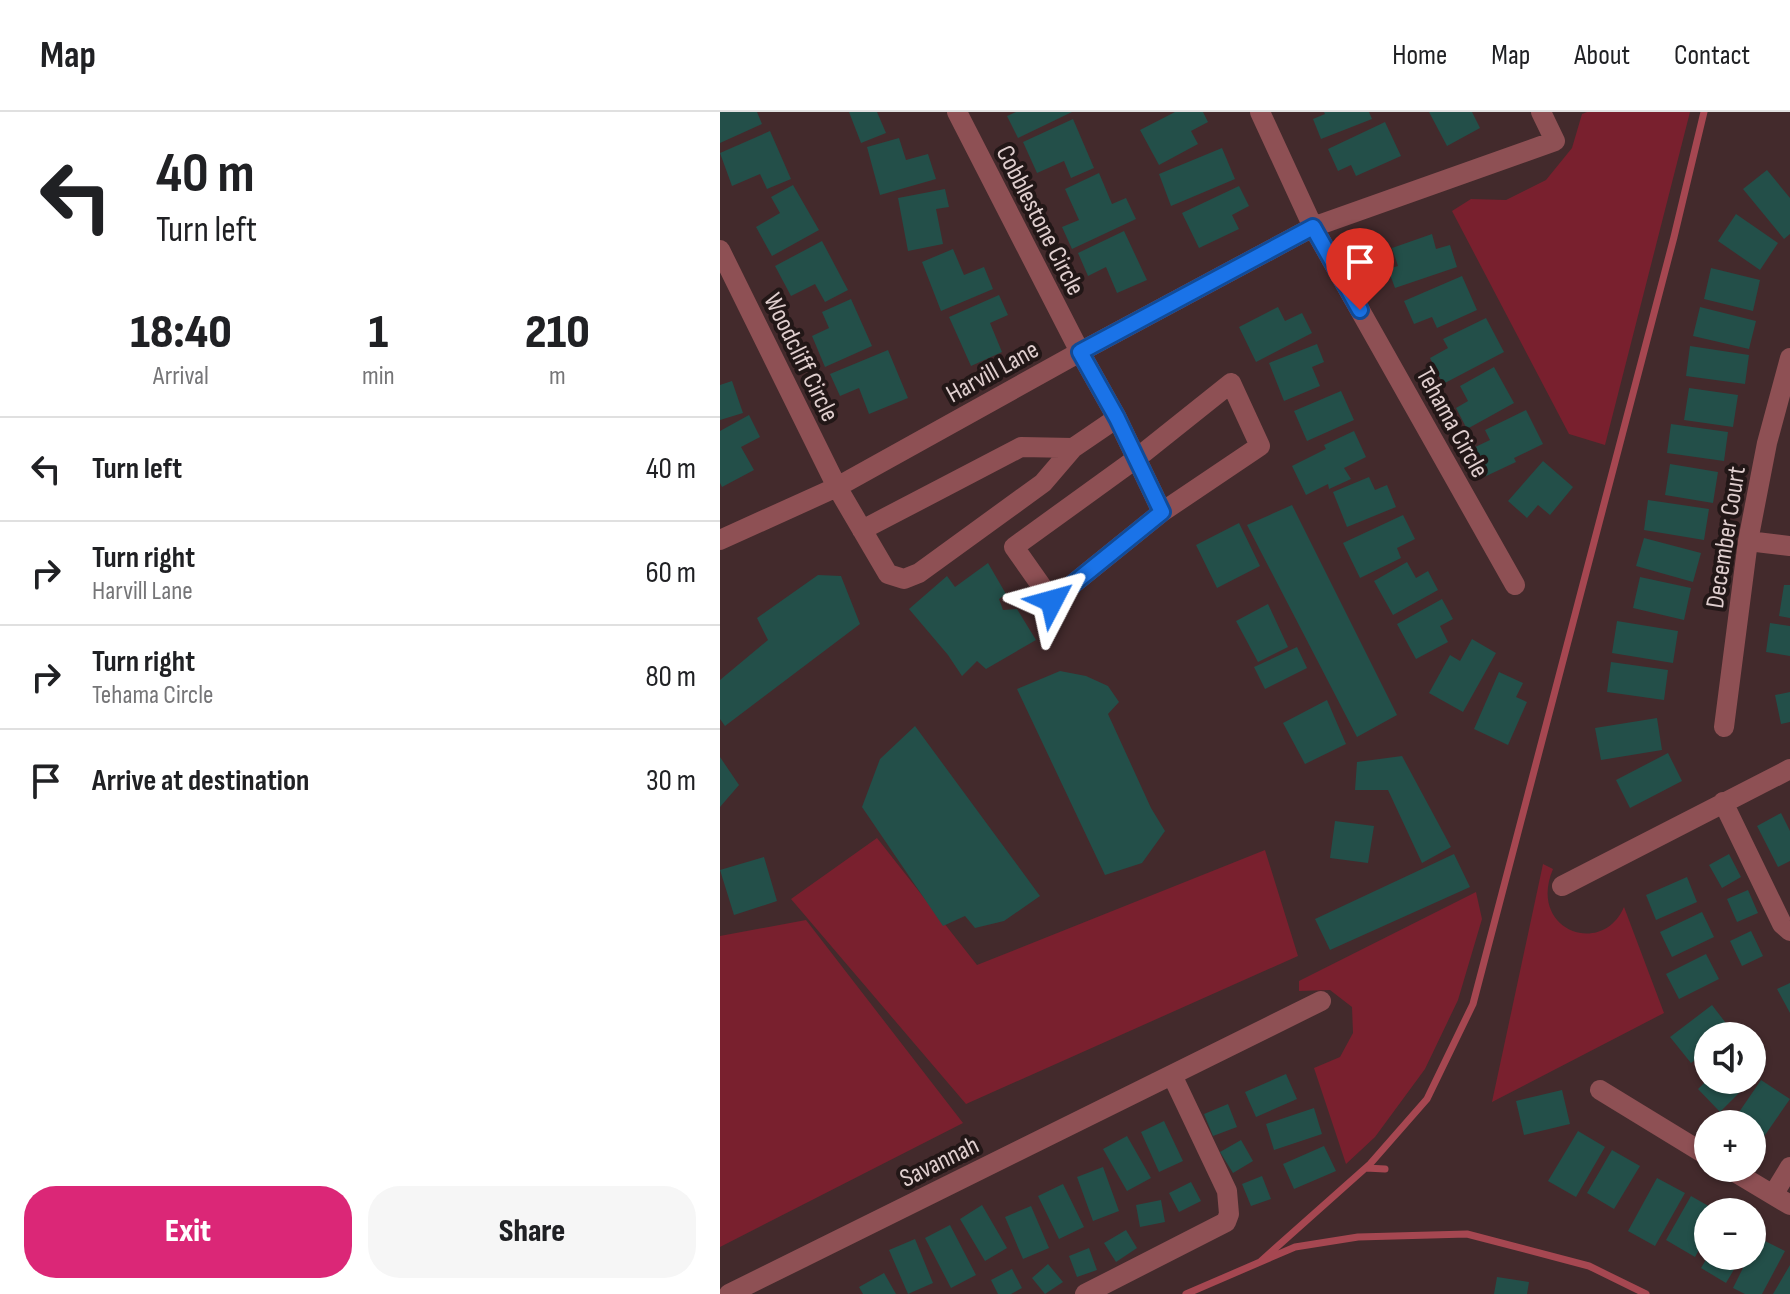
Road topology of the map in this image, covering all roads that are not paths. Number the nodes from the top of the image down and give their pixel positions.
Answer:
1 (957, 112) edge
2 (1260, 112) edge
3 (1541, 112) edge
4 (1313, 227) junction
5 (720, 250) edge
6 (1080, 352) junction
7 (1790, 358) edge
8 (1117, 418) junction
9 (1073, 448) junction
10 (1137, 458) junction
11 (837, 487) junction
12 (1162, 512) junction
13 (862, 530) junction
14 (720, 540) edge
15 (1748, 541) junction
16 (1790, 546) edge
17 (1515, 585) dead end
18 (1724, 727) dead end
19 (1790, 769) edge
20 (1723, 802) junction
21 (1562, 886) dead end
22 (1790, 931) edge
23 (1321, 1001) dead end
24 (1172, 1075) junction
25 (1600, 1090) dead end
26 (1694, 1147) edge
27 (1790, 1167) edge
28 (1751, 1182) edge
29 (1781, 1200) edge
30 (729, 1294) edge
31 (1085, 1294) edge

1 - 6 street, Cobblestone Circle
2 - 4 street, Tehama Circle
3 - 4 street, Harvill Lane
4 - 6 street, Harvill Lane
4 - 17 street, Tehama Circle
5 - 11 street, Woodcliff Circle
6 - 8 street, Cobblestone Circle
6 - 11 street, Harvill Lane
7 - 15 street, December Court
8 - 9 street
8 - 10 street, Cobblestone Circle
9 - 13 street
9 - 13 street, Woodcliff Circle
10 - 12 street, Cobblestone Circle
10 - 12 street
10 - 12 street
11 - 13 street, Woodcliff Circle
11 - 14 street, Harvill Lane
15 - 16 street
15 - 18 street, December Court
19 - 20 street
20 - 21 street
20 - 22 street
23 - 24 street, Savannah
24 - 30 street, Savannah
24 - 31 street
25 - 26 street
27 - 29 street
28 - 29 street

